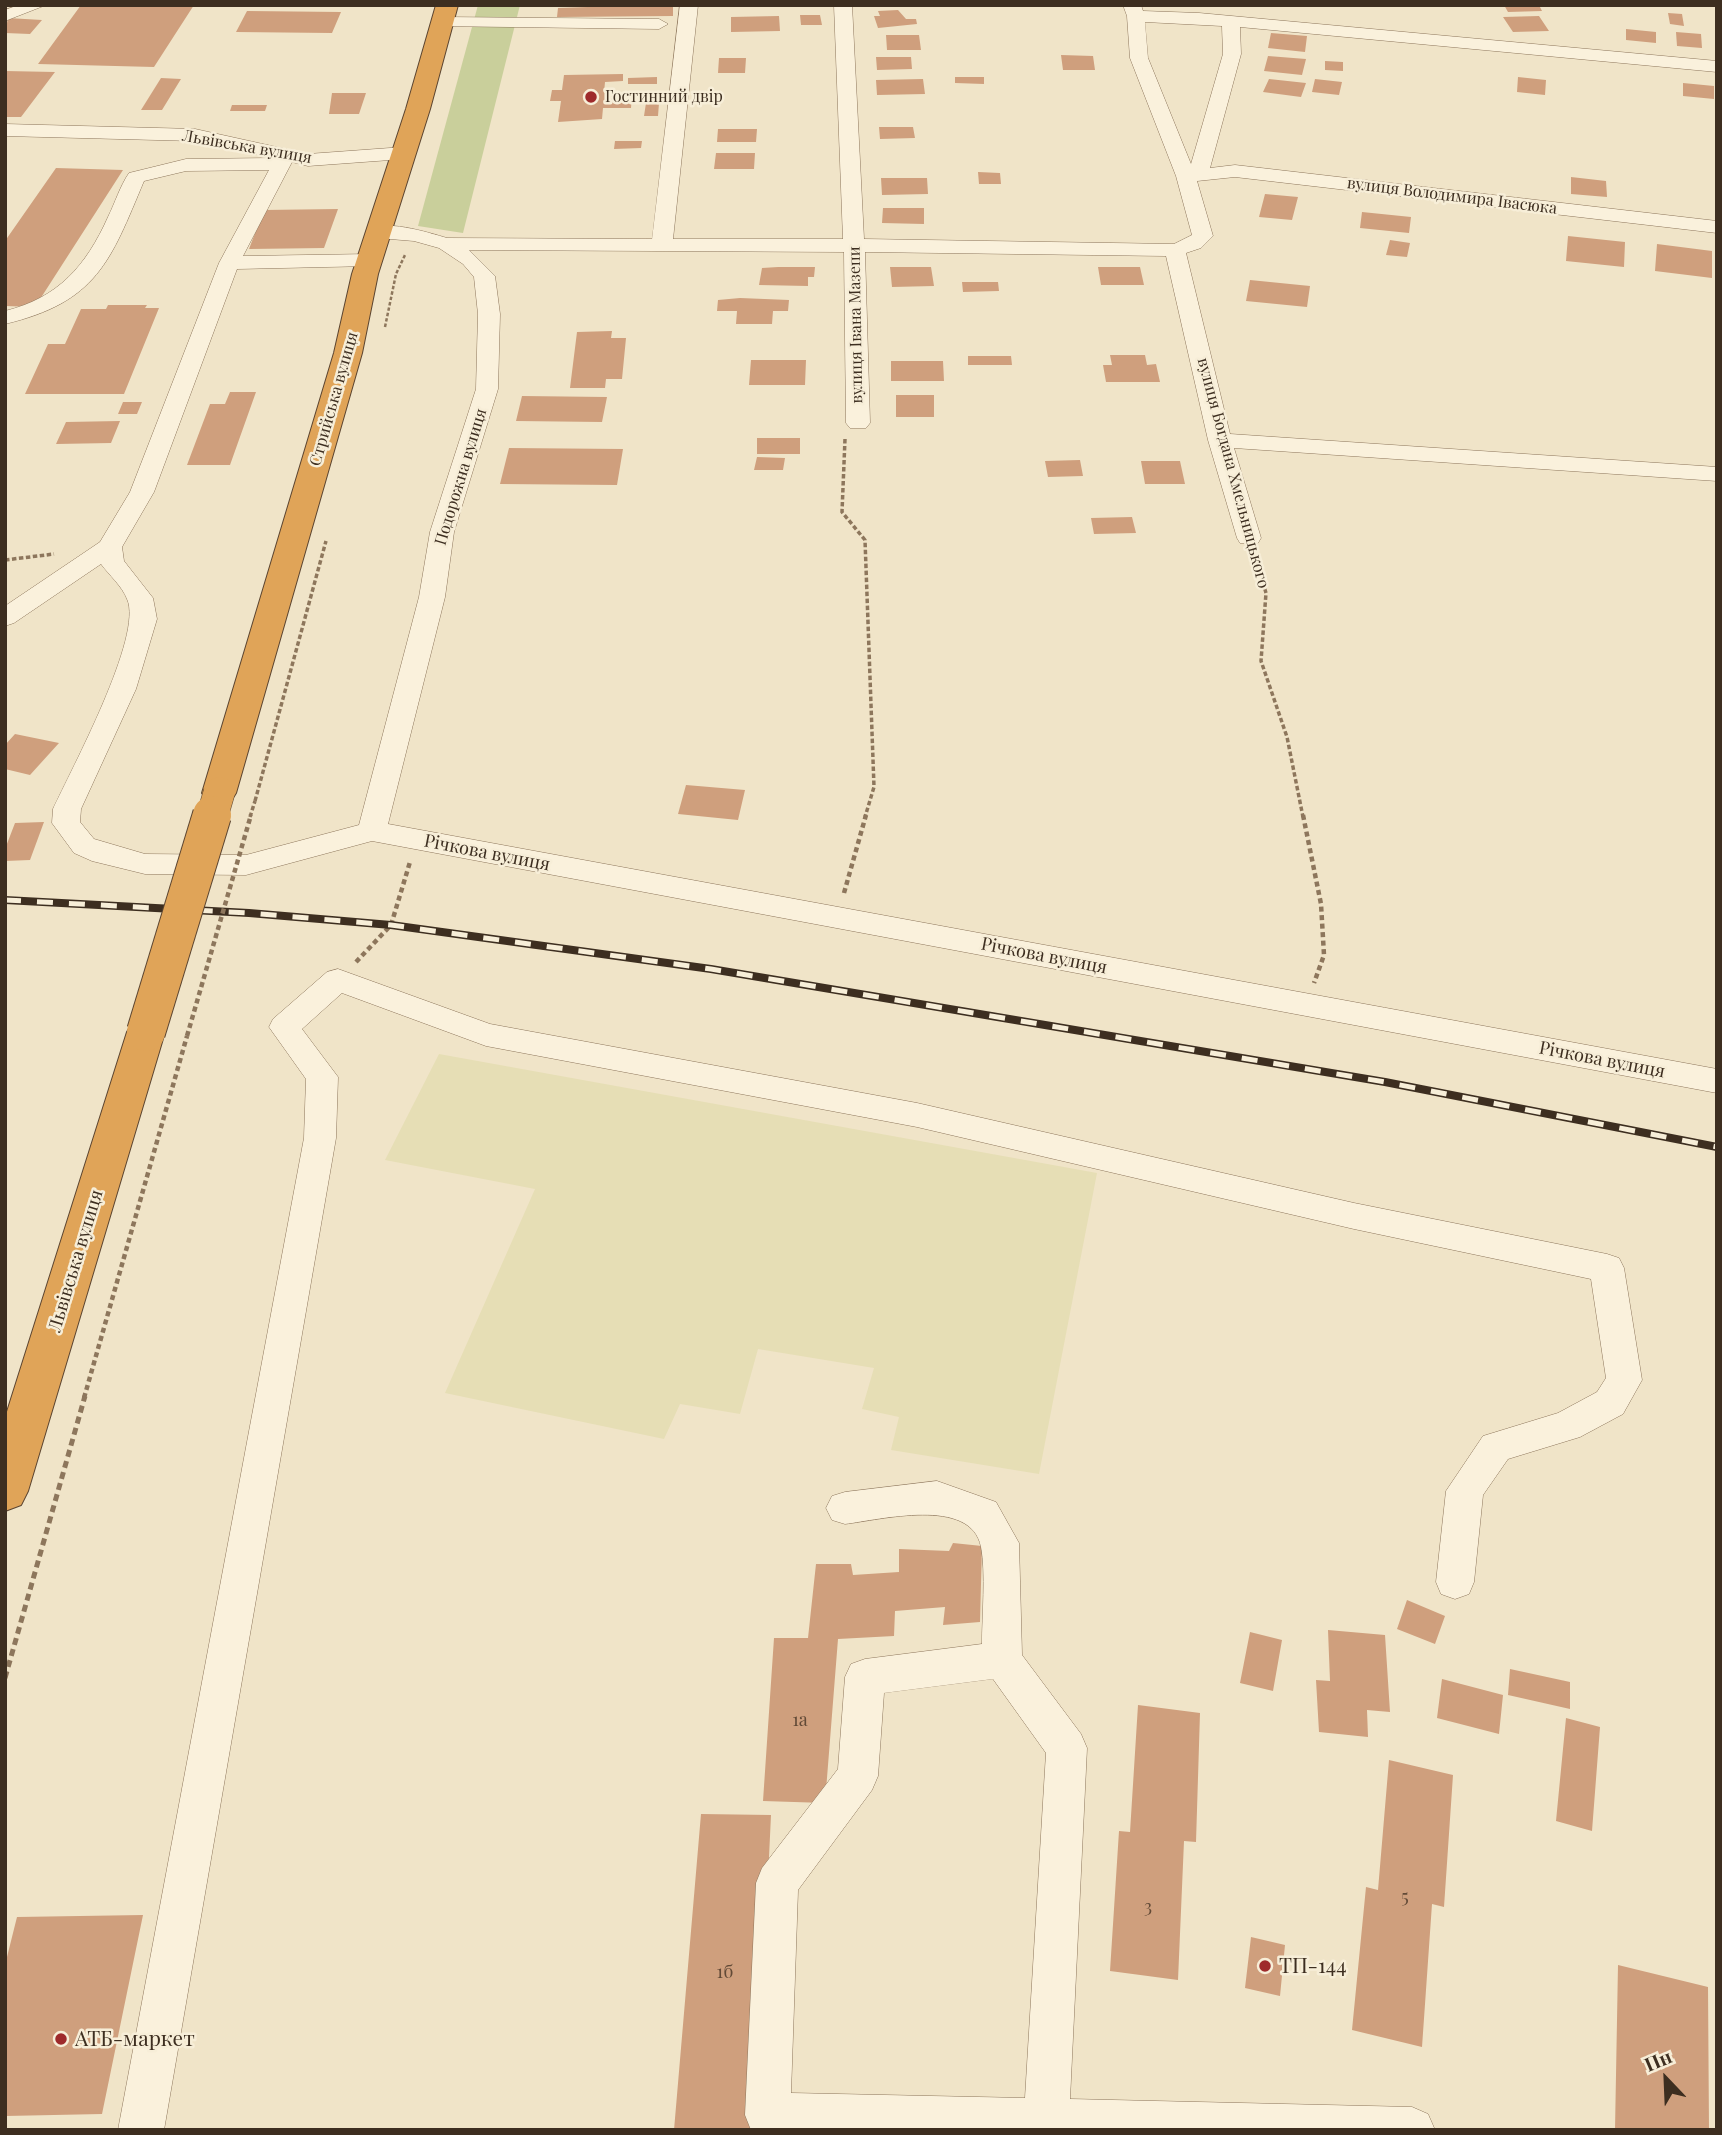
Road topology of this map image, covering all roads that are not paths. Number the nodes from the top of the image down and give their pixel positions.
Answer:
1 (37, 5) edge
2 (690, 5) edge
3 (843, 5) edge
4 (1134, 11) edge
5 (445, 14) edge
6 (5, 16) edge
7 (1231, 21) junction
8 (659, 24) dead end
9 (1717, 67) edge
10 (5, 130) edge
11 (404, 153) junction
12 (309, 160) junction
13 (283, 163) junction
14 (1192, 175) junction
15 (1717, 227) edge
16 (446, 244) junction
17 (662, 245) junction
18 (375, 246) junction
19 (854, 246) junction
20 (1175, 250) junction
21 (229, 263) junction
22 (5, 318) edge
23 (858, 423) road end
24 (1220, 440) junction
25 (1717, 474) edge
26 (1249, 538) road end
27 (110, 547) junction
28 (5, 618) edge
29 (372, 831) junction
30 (146, 1032) joint
31 (1717, 1081) edge
32 (5, 1491) edge
33 (845, 1508) dead end
34 (1455, 1582) dead end
35 (1002, 1660) junction
36 (1046, 2120) junction
37 (141, 2130) edge
38 (1412, 2130) edge

1 - 6 street
2 - 17 street
3 - 19 street, вулиця Івана Мазепи
4 - 7 street
4 - 14 street
5 - 8 street
5 - 11 highway, Стрийська вулиця
7 - 9 street
7 - 14 street
10 - 12 street, Львівська вулиця
11 - 12 street, Львівська вулиця
11 - 18 highway, Стрийська вулиця
12 - 13 street
13 - 21 street
13 - 22 street
14 - 15 street, вулиця Володимира Івасюка
14 - 20 street
16 - 17 street
16 - 18 street, Подорожна вулиця
16 - 29 street, Подорожна вулиця
17 - 19 street
18 - 21 street, Подорожна вулиця
18 - 30 highway, Стрийська вулиця, bridge
19 - 20 street
19 - 23 street, вулиця Івана Мазепи
20 - 24 street, вулиця Богдана Хмельницького
21 - 27 street
24 - 25 street
24 - 26 street, вулиця Богдана Хмельницького
27 - 28 street
27 - 29 street
29 - 31 street, Річкова вулиця
30 - 32 highway, Львівська вулиця
33 - 35 street
34 - 37 street
35 - 36 street
35 - 36 street
36 - 38 street

